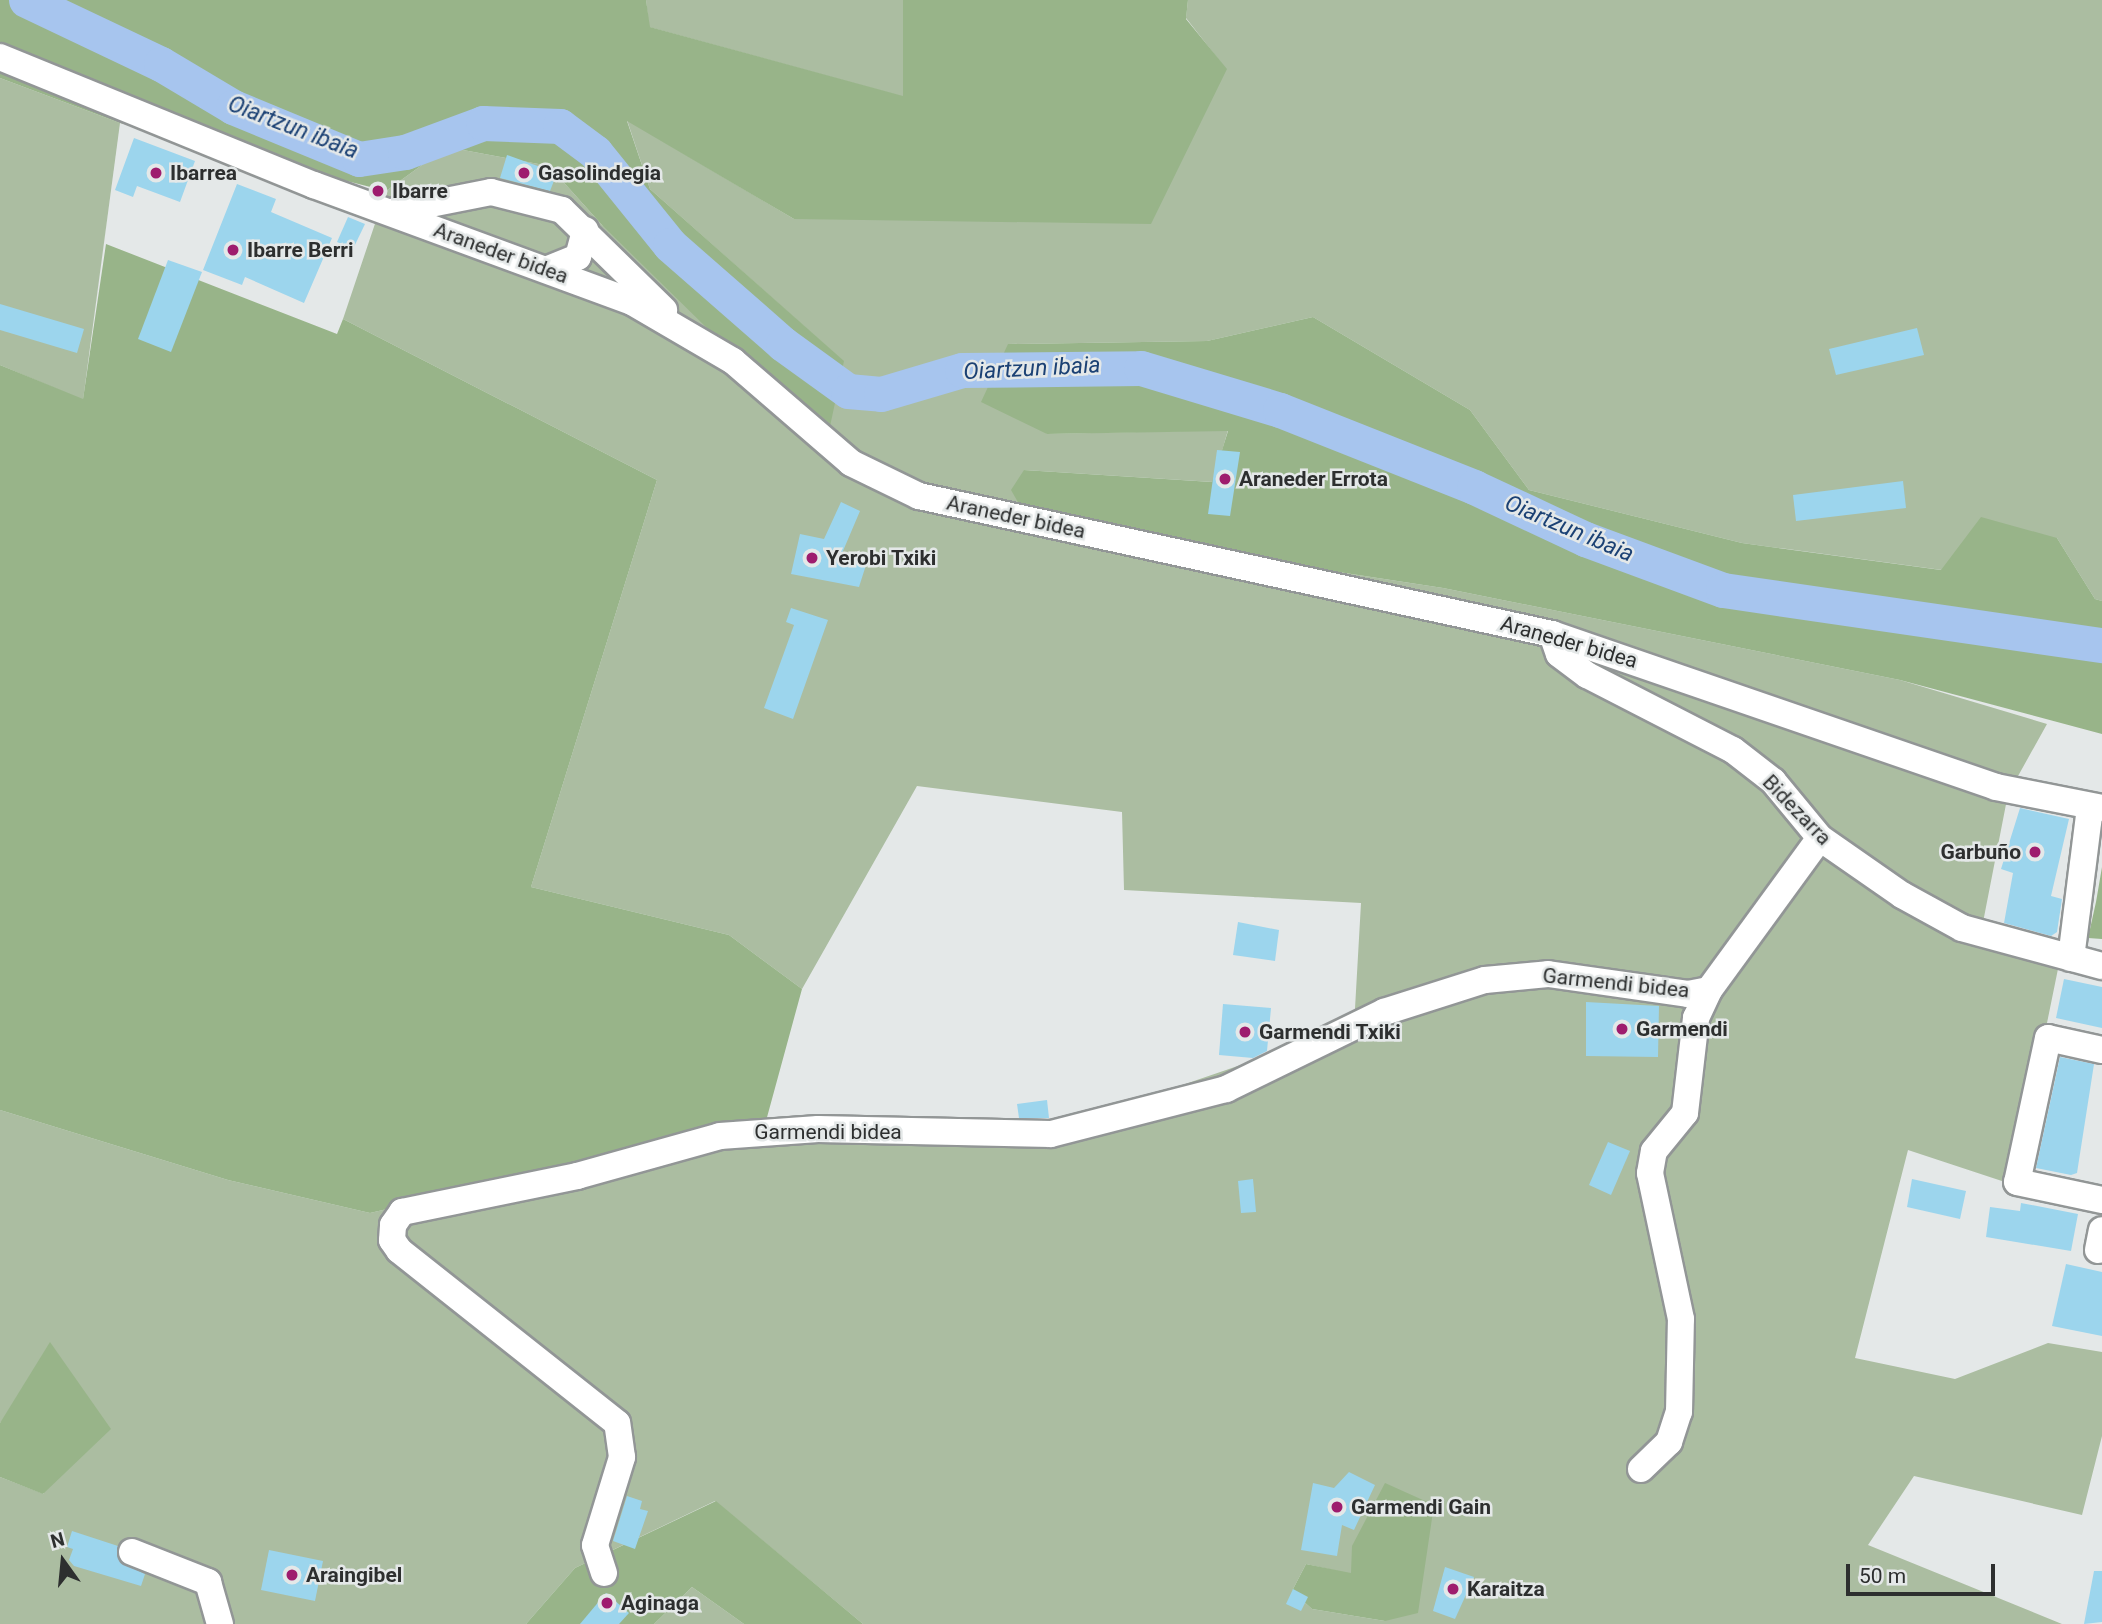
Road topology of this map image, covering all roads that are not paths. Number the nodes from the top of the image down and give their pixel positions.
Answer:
1 (0, 57) edge
2 (457, 195) junction
3 (386, 211) junction
4 (435, 229) junction
5 (585, 230) junction
6 (548, 269) junction
7 (686, 333) junction
8 (1552, 634) junction
9 (2096, 807) edge
10 (1820, 838) junction
11 (2071, 958) junction
12 (2102, 966) edge
13 (1709, 990) junction
14 (2102, 1050) edge
15 (2102, 1200) edge
16 (1641, 1469) dead end
17 (132, 1552) dead end
18 (604, 1573) dead end
19 (220, 1624) edge

1 - 3 street, Araneder bidea
2 - 3 street
2 - 4 street
2 - 5 street
3 - 4 street, Araneder bidea
4 - 6 street, Araneder bidea
5 - 6 street
5 - 7 street
6 - 7 street, Araneder bidea
7 - 8 street, Araneder bidea
8 - 9 street, Araneder bidea
8 - 10 street, Bidezarra
9 - 11 street
10 - 11 street, Bidezarra
10 - 13 street, Garmendi bidea
11 - 12 street, Bidezarra
13 - 16 street, Garmendi bidea
13 - 18 street, Garmendi bidea
14 - 15 street
17 - 19 street

